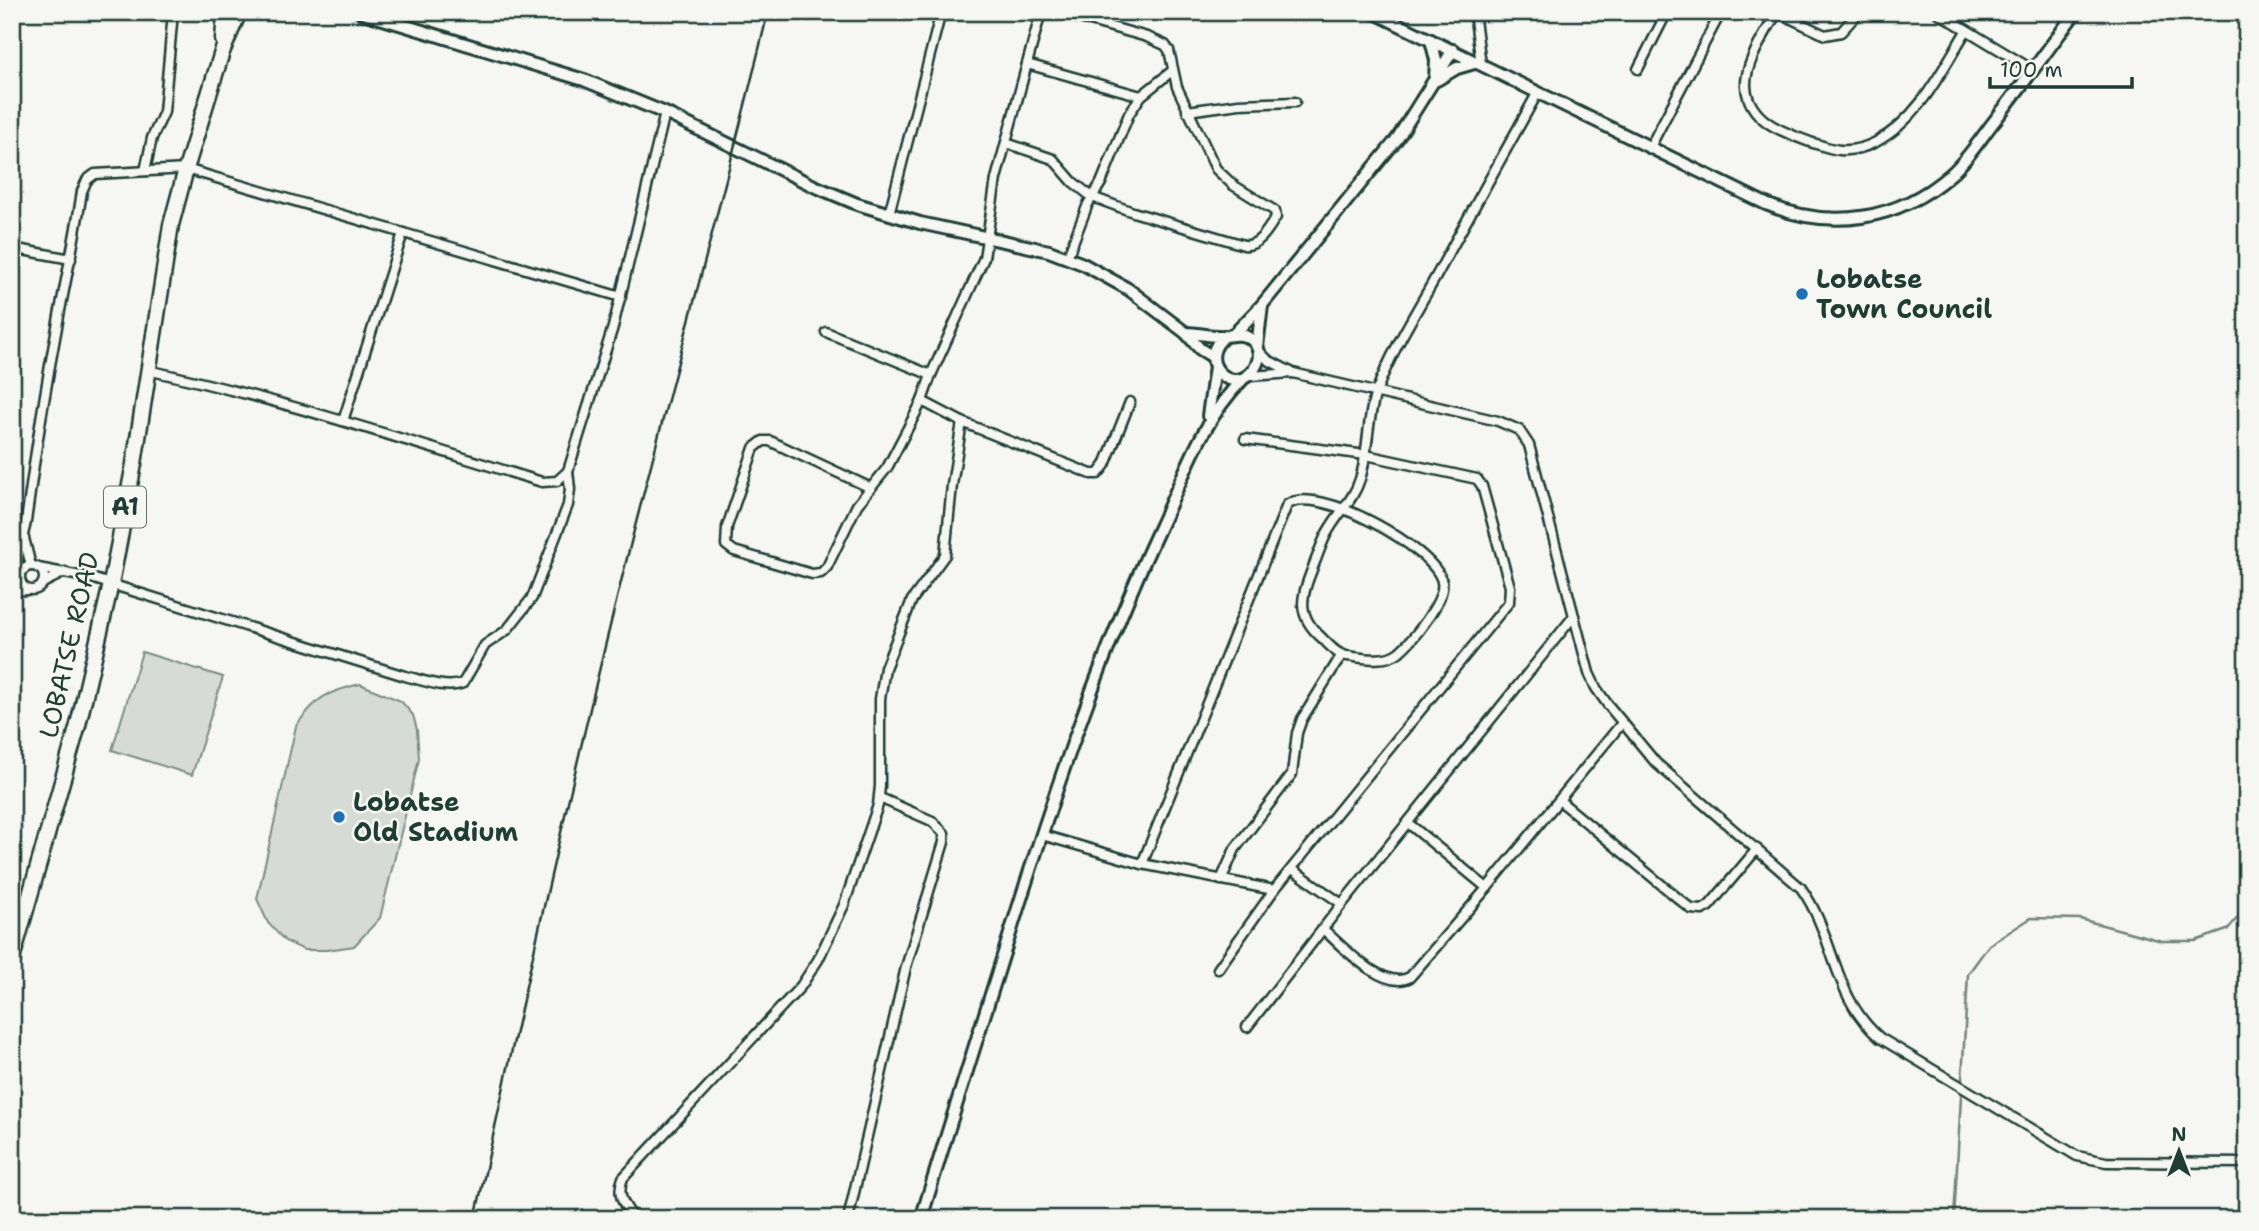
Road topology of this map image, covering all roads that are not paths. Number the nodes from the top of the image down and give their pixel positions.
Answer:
1 (173, 12) edge
2 (225, 12) edge
3 (239, 12) edge
4 (360, 12) edge
5 (941, 12) edge
6 (1041, 12) edge
7 (1058, 12) edge
8 (1373, 12) edge
9 (1474, 12) edge
10 (1667, 12) edge
11 (1721, 12) edge
12 (1777, 12) edge
13 (1859, 12) edge
14 (1937, 12) edge
15 (2076, 12) edge
16 (1966, 31) junction
17 (1432, 40) junction
18 (1453, 50) junction
19 (222, 52) junction
20 (1027, 64) junction
21 (1481, 64) junction
22 (1638, 69) dead end
23 (2032, 70) junction
24 (1172, 71) junction
25 (1435, 81) junction
26 (1538, 92) junction
27 (1141, 96) junction
28 (1295, 102) dead end
29 (1187, 111) junction
30 (664, 113) junction
31 (1006, 143) junction
32 (1650, 147) junction
33 (186, 169) junction
34 (145, 171) junction
35 (1093, 197) junction
36 (889, 214) junction
37 (403, 233) junction
38 (986, 237) junction
39 (12, 248) edge
40 (1067, 258) junction
41 (71, 259) junction
42 (621, 297) junction
43 (1262, 305) junction
44 (826, 332) dead end
45 (1186, 333) junction
46 (1230, 335) junction
47 (1258, 349) junction
48 (1214, 362) junction
49 (147, 370) junction
50 (1293, 373) junction
51 (932, 375) junction
52 (1246, 378) junction
53 (1376, 392) junction
54 (922, 401) junction
55 (1130, 402) dead end
56 (343, 421) junction
57 (962, 422) junction
58 (1207, 423) junction
59 (1245, 439) dead end
60 (1366, 455) junction
61 (568, 471) junction
62 (871, 488) junction
63 (1346, 508) junction
64 (24, 536) junction
65 (34, 567) junction
66 (65, 572) junction
67 (17, 576) edge
68 (43, 583) junction
69 (111, 584) junction
70 (27, 590) junction
71 (12, 591) edge
72 (1574, 616) junction
73 (1341, 656) junction
74 (1622, 723) junction
75 (880, 798) junction
76 (1559, 800) junction
77 (1408, 823) junction
78 (1042, 835) junction
79 (1757, 849) junction
80 (1142, 864) junction
81 (1292, 869) junction
82 (1221, 880) junction
83 (1487, 888) junction
84 (1274, 890) junction
85 (1342, 904) junction
86 (1323, 929) junction
87 (12, 960) edge
88 (1218, 970) dead end
89 (1247, 1027) dead end
90 (2247, 1163) edge
91 (634, 1219) edge
92 (848, 1219) edge
93 (921, 1219) edge

1 - 34 street
2 - 19 highway, LOBATSE ROAD / A1
3 - 19 highway, LOBATSE ROAD / A1
4 - 30 main road
5 - 36 street
6 - 20 street
7 - 24 street
8 - 17 main road
9 - 21 street
10 - 22 street
11 - 32 street
12 - 13 street
12 - 16 street
14 - 16 street
15 - 23 main road
16 - 23 street
17 - 18 main road
17 - 25 main road
18 - 21 main road
18 - 25 main road
19 - 33 highway, LOBATSE ROAD / A1
20 - 27 street
20 - 31 street
21 - 25 main road
21 - 26 main road
23 - 32 main road
24 - 27 street
24 - 29 street
25 - 43 main road
26 - 32 main road
26 - 53 street
27 - 35 street
28 - 29 street
29 - 35 street
30 - 36 main road
30 - 42 street
31 - 35 street
31 - 38 street
33 - 34 street
33 - 37 street
33 - 49 highway, LOBATSE ROAD / A1
34 - 41 street
35 - 40 street
36 - 38 main road
37 - 42 street
37 - 56 street
38 - 40 main road
38 - 51 street
39 - 41 street
40 - 45 main road
41 - 64 street
42 - 61 street
43 - 46 main road
43 - 47 main road
44 - 51 street
45 - 46 main road
45 - 48 main road
46 - 47 main road
46 - 48 main road
47 - 50 street
47 - 52 main road
48 - 52 main road
48 - 58 main road
49 - 56 street
49 - 69 highway, LOBATSE ROAD / A1
50 - 52 street
50 - 53 street
51 - 54 street
52 - 58 main road
53 - 60 street
53 - 72 street
54 - 57 street
54 - 62 street
55 - 57 street
56 - 61 street
57 - 75 street
58 - 78 main road
59 - 60 street
60 - 63 street
60 - 81 street
61 - 69 street
62 - 62 street
63 - 73 street
63 - 73 street
63 - 80 street
64 - 65 street
64 - 67 street
65 - 66 street
65 - 67 street
65 - 68 street
66 - 68 street
66 - 69 street
67 - 70 street
68 - 70 street
69 - 87 highway, LOBATSE ROAD / A1
70 - 71 street
72 - 74 street
72 - 77 street
73 - 82 street
74 - 76 street
74 - 79 street
75 - 91 street
75 - 92 street
76 - 79 street
76 - 83 street
77 - 83 street
77 - 85 street
78 - 80 street
78 - 93 main road
79 - 90 street
80 - 82 street
81 - 84 street
81 - 85 street
82 - 84 street
83 - 86 street
84 - 88 street
85 - 86 street
86 - 89 street

